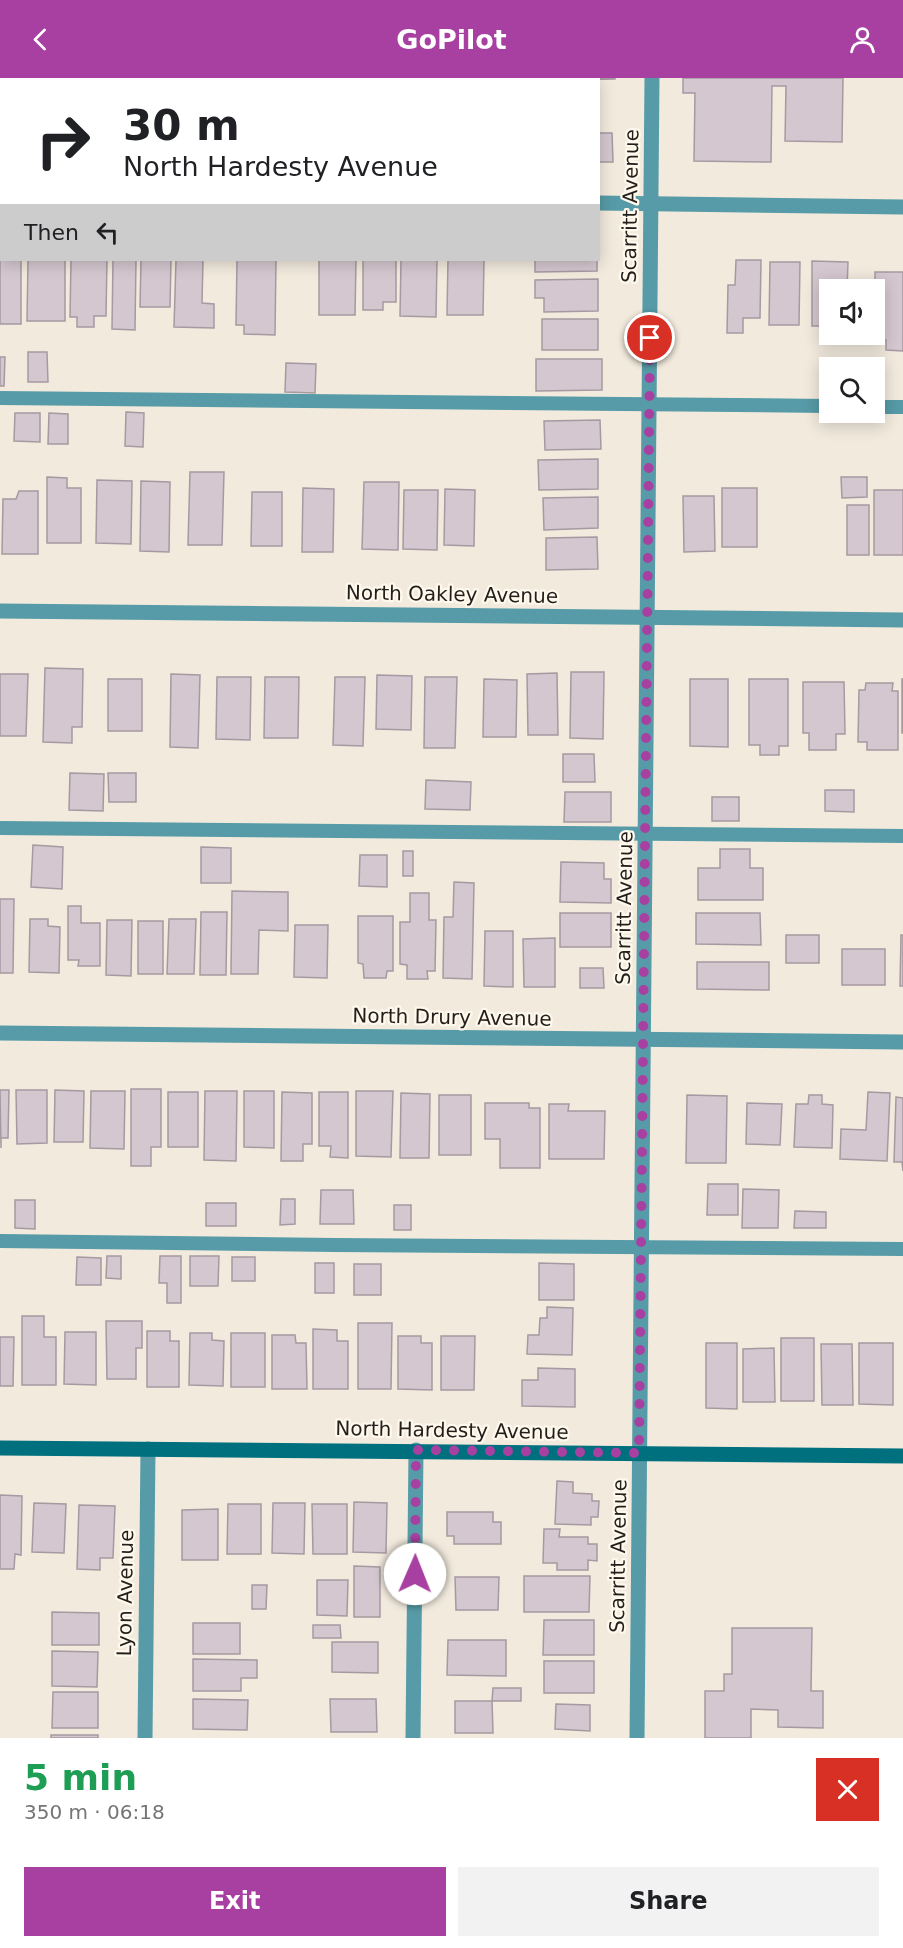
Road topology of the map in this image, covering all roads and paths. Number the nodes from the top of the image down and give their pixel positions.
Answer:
1 (652, 78) edge
2 (600, 203) edge
3 (651, 203) junction
4 (903, 207) edge
5 (0, 398) edge
6 (649, 404) junction
7 (819, 406) edge
8 (885, 407) edge
9 (903, 407) edge
10 (0, 611) edge
11 (647, 617) junction
12 (903, 620) edge
13 (0, 828) edge
14 (645, 833) junction
15 (903, 836) edge
16 (0, 1033) edge
17 (643, 1040) junction
18 (903, 1042) edge
19 (0, 1241) edge
20 (641, 1247) junction
21 (903, 1249) edge
22 (0, 1448) edge
23 (148, 1449) junction
24 (416, 1450) junction
25 (639, 1453) junction
26 (903, 1456) edge
27 (145, 1738) edge
28 (413, 1738) edge
29 (637, 1738) edge

1 - 3 street, Scarritt Avenue
2 - 3 street
3 - 4 street
3 - 6 street, Scarritt Avenue
5 - 6 lane
6 - 7 lane
6 - 11 street, Scarritt Avenue
8 - 9 lane
10 - 11 street, North Oakley Avenue
11 - 12 street, North Oakley Avenue
11 - 14 street, Scarritt Avenue
13 - 14 lane
14 - 15 lane
14 - 17 street, Scarritt Avenue
16 - 17 street, North Drury Avenue
17 - 18 street, North Drury Avenue
17 - 20 street, Scarritt Avenue
19 - 20 lane
20 - 21 lane
20 - 25 street, Scarritt Avenue
22 - 23 street, North Hardesty Avenue
23 - 24 street, North Hardesty Avenue
23 - 27 street, Lyon Avenue
24 - 25 street, North Hardesty Avenue
24 - 28 street
25 - 26 street, North Hardesty Avenue
25 - 29 street, Scarritt Avenue

